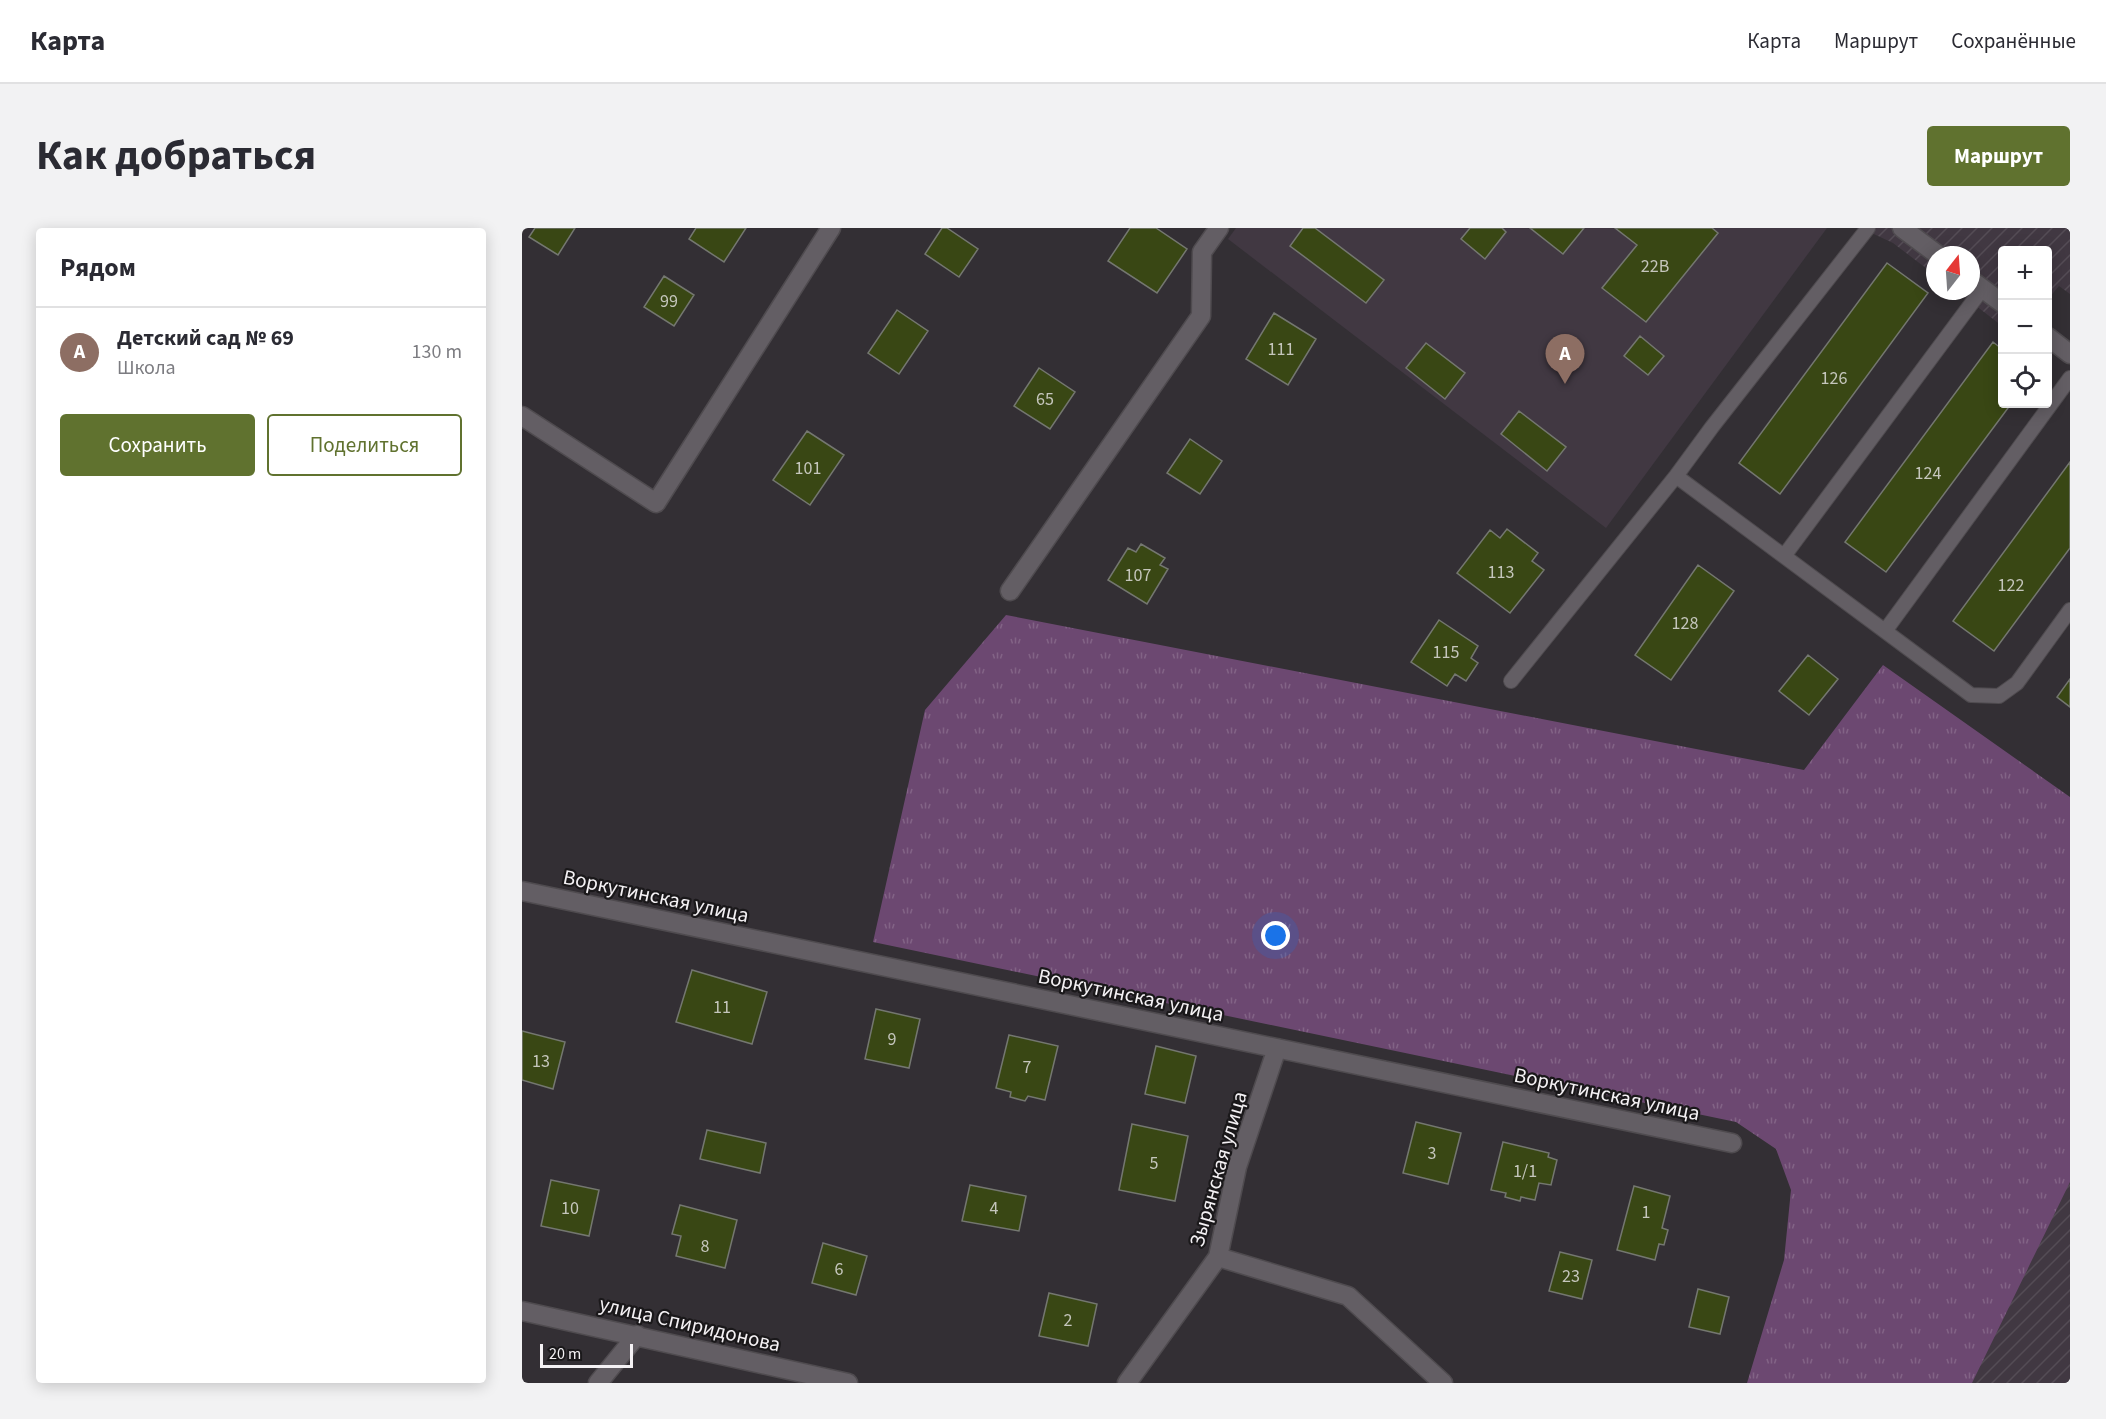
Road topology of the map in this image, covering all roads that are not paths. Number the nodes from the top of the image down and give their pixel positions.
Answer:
1 (831, 228) edge
2 (1219, 228) edge
3 (1868, 228) edge
4 (1902, 228) edge
5 (1926, 246) edge
6 (1980, 286) edge
7 (1966, 300) edge
8 (1998, 300) edge
9 (2052, 340) edge
10 (2070, 354) edge
11 (2070, 378) edge
12 (522, 416) edge
13 (1676, 476) junction
14 (1784, 556) junction
15 (1010, 591) dead end
16 (2070, 610) edge
17 (1885, 631) junction
18 (1511, 681) dead end
19 (522, 891) edge
20 (1278, 1048) junction
21 (1732, 1143) dead end
22 (1218, 1257) junction
23 (522, 1311) edge
24 (637, 1335) junction
25 (598, 1383) edge
26 (848, 1383) edge
27 (1127, 1383) edge
28 (1443, 1383) edge

1 - 12 street
2 - 15 street
3 - 13 lane
4 - 5 street
6 - 8 street
7 - 14 lane
9 - 10 street
11 - 17 lane
13 - 14 lane
13 - 18 lane
14 - 17 lane
16 - 17 lane
19 - 20 street, Воркутинская улица
20 - 21 street, Воркутинская улица
20 - 22 street, Зырянская улица
22 - 27 street, Зырянская улица
22 - 28 street
23 - 24 street, улица Спиридонова
24 - 25 street
24 - 26 street, улица Спиридонова

